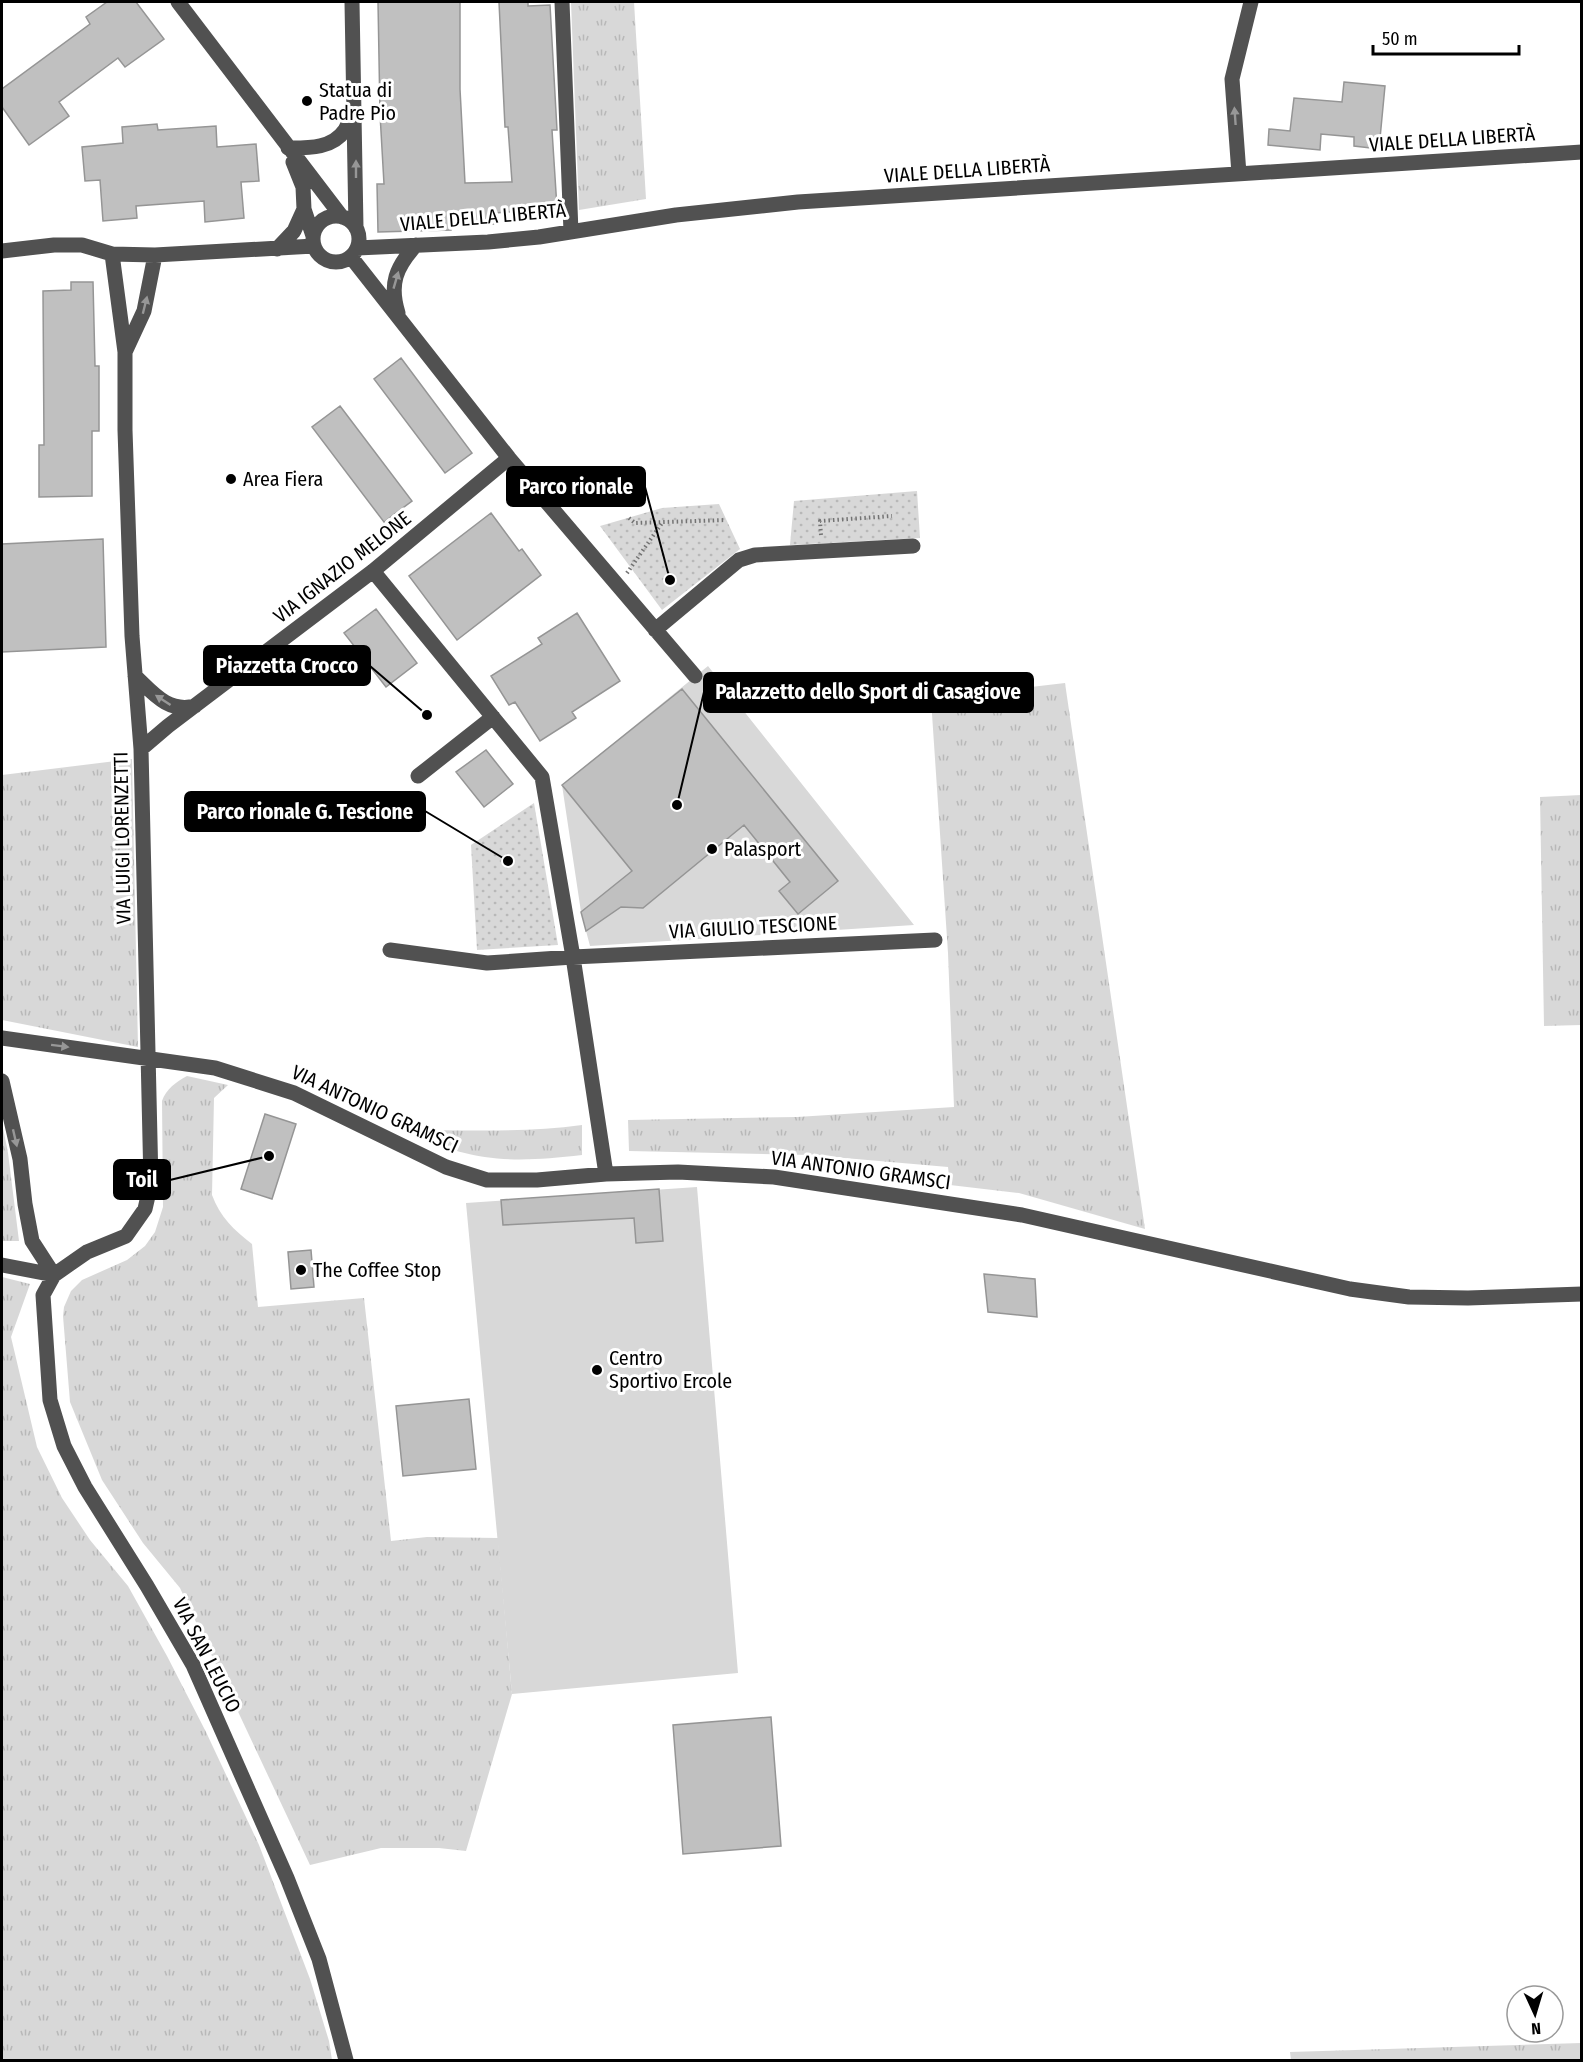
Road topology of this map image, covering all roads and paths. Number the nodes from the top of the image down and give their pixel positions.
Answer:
1 (178, 2) edge
2 (352, 2) edge
3 (562, 2) edge
4 (1251, 2) edge
5 (355, 104) junction
6 (288, 148) junction
7 (1581, 152) edge
8 (1239, 174) junction
9 (304, 209) junction
10 (342, 217) junction
11 (356, 228) junction
12 (571, 232) junction
13 (314, 241) junction
14 (416, 245) junction
15 (277, 249) junction
16 (2, 251) edge
17 (354, 252) junction
18 (112, 254) junction
19 (155, 255) junction
20 (400, 319) junction
21 (125, 352) junction
22 (509, 458) junction
23 (892, 516) dead end
24 (629, 518) dead end
25 (726, 520) dead end
26 (663, 522) junction
27 (913, 546) dead end
28 (823, 551) junction
29 (373, 571) junction
30 (618, 586) junction
31 (655, 630) junction
32 (135, 676) junction
33 (695, 676) dead end
34 (198, 705) junction
35 (493, 717) junction
36 (141, 749) junction
37 (418, 776) dead end
38 (935, 940) dead end
39 (390, 950) dead end
40 (573, 957) junction
41 (2, 1038) edge
42 (149, 1057) junction
43 (2, 1082) edge
44 (606, 1174) junction
45 (2, 1265) edge
46 (54, 1275) junction
47 (1581, 1294) edge
48 (346, 2061) edge

1 - 6 street
2 - 5 street
3 - 12 street
8 -> 4 street
5 - 6 street
11 -> 5 street
6 - 9 street
6 - 10 street
7 - 8 street, VIALE DELLA LIBERTÀ
8 - 12 street, VIALE DELLA LIBERTÀ
9 - 13 street
9 - 15 street
10 - 11 street
10 - 13 street
11 - 17 street
12 - 14 street, VIALE DELLA LIBERTÀ
13 - 15 street
13 - 17 street, VIALE DELLA LIBERTÀ
14 - 17 street, VIALE DELLA LIBERTÀ
20 -> 14 street
15 - 19 street
16 - 18 street
17 - 20 street
18 - 19 street
18 - 21 street, VIA LUIGI LORENZETTI
21 -> 19 street
20 - 22 street
21 - 32 street, VIA LUIGI LORENZETTI
22 - 29 street, VIA IGNAZIO MELONE
22 - 30 street
23 - 28 path
24 - 26 path
25 - 26 path
26 - 30 path
27 - 28 street
28 - 31 street
29 - 34 street, VIA IGNAZIO MELONE
29 - 35 street
30 - 31 street
31 - 33 street
34 -> 32 street
32 - 36 street, VIA LUIGI LORENZETTI
34 - 36 street, VIA IGNAZIO MELONE
35 - 37 street
35 - 40 street
36 - 42 street, VIA LUIGI LORENZETTI
38 - 40 street, VIA GIULIO TESCIONE
39 - 40 street, VIA GIULIO TESCIONE
40 - 44 street
41 -> 42 street, VIA ANTONIO GRAMSCI
42 - 44 street, VIA ANTONIO GRAMSCI
42 - 46 street, VIA LUIGI LORENZETTI
43 -> 46 street
44 - 47 street, VIA ANTONIO GRAMSCI
45 - 46 street
46 - 48 street, VIA SAN LEUCIO

